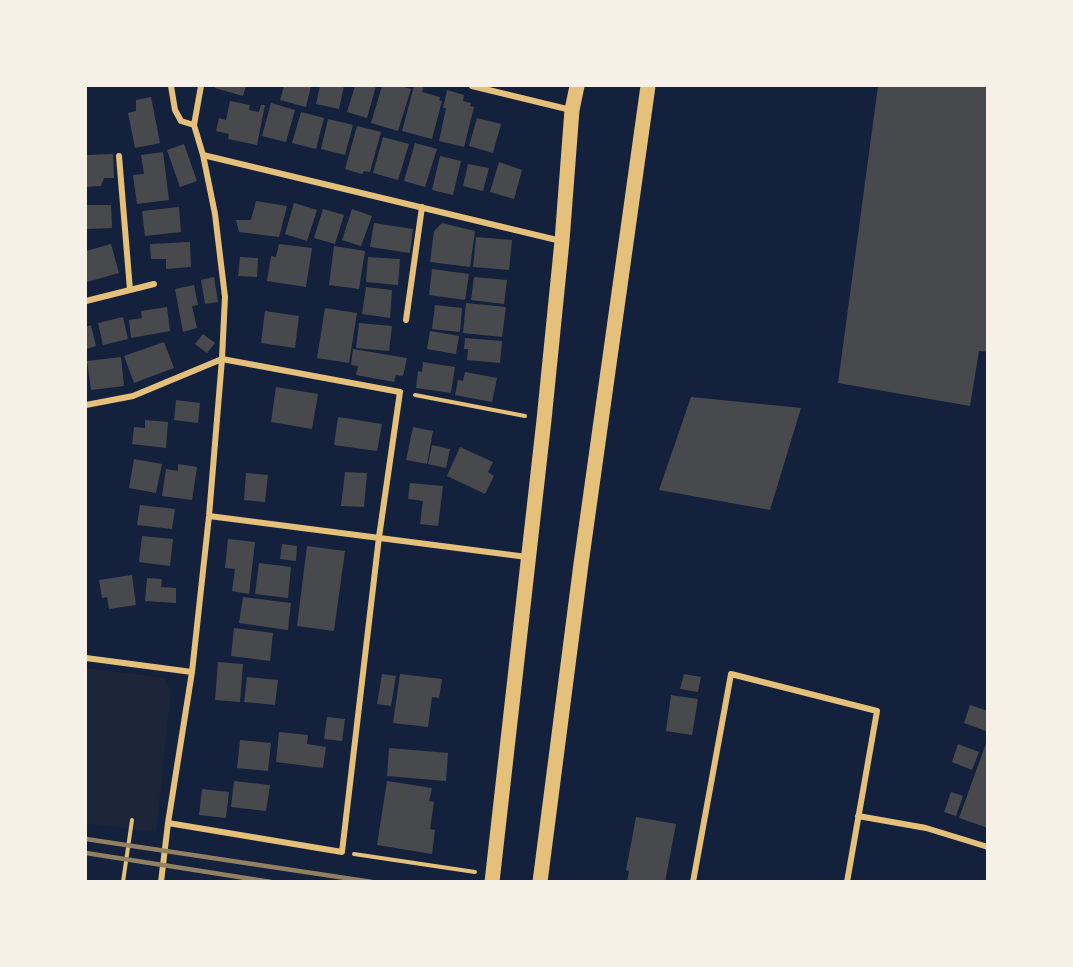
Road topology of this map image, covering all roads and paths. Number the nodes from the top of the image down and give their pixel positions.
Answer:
1 (171, 86) edge
2 (201, 86) edge
3 (472, 86) edge
4 (577, 86) edge
5 (648, 86) edge
6 (572, 110) junction
7 (194, 125) junction
8 (203, 155) junction
9 (119, 156) dead end
10 (422, 207) junction
11 (562, 241) junction
12 (154, 284) dead end
13 (130, 290) junction
14 (86, 301) edge
15 (406, 320) dead end
16 (222, 359) junction
17 (400, 392) junction
18 (86, 405) edge
19 (544, 420) junction
20 (209, 516) junction
21 (379, 537) junction
22 (528, 557) junction
23 (86, 658) edge
24 (192, 672) junction
25 (858, 816) junction
26 (132, 820) dead end
27 (168, 824) junction
28 (987, 847) edge
29 (342, 852) junction
30 (492, 878) edge
31 (123, 882) edge
32 (161, 882) edge
33 (540, 882) edge
34 (693, 882) edge
35 (848, 882) edge

1 - 7 street
2 - 7 street
3 - 6 street
4 - 6 main road
5 - 33 main road
6 - 11 main road
7 - 8 street
8 - 10 street
8 - 16 street
9 - 13 street
10 - 11 street
10 - 15 street
11 - 19 main road
12 - 13 street
13 - 14 street
16 - 17 street
16 - 18 street
16 - 20 street
17 - 19 path
17 - 21 street
19 - 22 main road
20 - 21 street
20 - 24 street
21 - 22 street
21 - 29 street
22 - 30 main road
23 - 24 street
24 - 27 street
25 - 28 street
25 - 34 street
25 - 35 street
26 - 31 path
27 - 29 street
27 - 32 street
29 - 30 path

